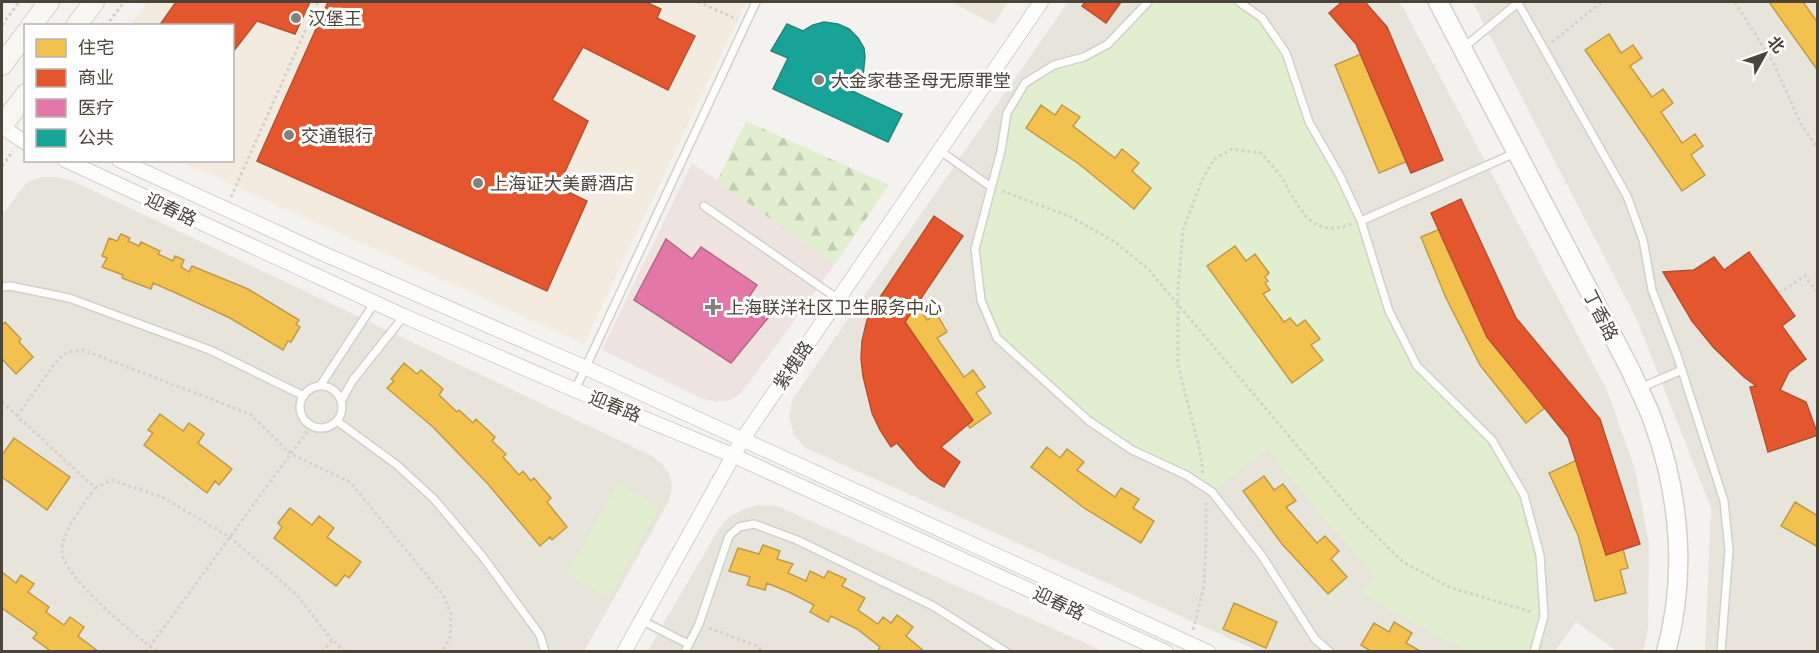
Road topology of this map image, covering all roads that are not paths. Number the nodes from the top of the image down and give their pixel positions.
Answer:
1 (49, 2) edge
2 (94, 2) edge
3 (756, 2) edge
4 (1041, 2) edge
5 (1148, 2) edge
6 (1239, 2) edge
7 (1438, 2) edge
8 (1518, 2) edge
9 (32, 24) edge
10 (78, 24) edge
11 (24, 36) edge
12 (1463, 48) junction
13 (2, 65) edge
14 (17, 105) edge
15 (2, 127) edge
16 (24, 141) edge
17 (939, 150) junction
18 (1517, 152) junction
19 (69, 162) edge
20 (123, 162) edge
21 (992, 188) junction
22 (704, 206) dead end
23 (1361, 221) junction
24 (2, 287) edge
25 (838, 299) junction
26 (375, 302) junction
27 (404, 316) junction
28 (584, 368) junction
29 (1682, 370) junction
30 (320, 386) junction
31 (1638, 389) junction
32 (575, 390) junction
33 (304, 396) junction
34 (341, 401) junction
35 (337, 421) junction
36 (742, 440) junction
37 (732, 455) junction
38 (641, 620) junction
39 (687, 648) edge
40 (545, 651) edge
41 (624, 651) edge
42 (1006, 651) edge
43 (1166, 651) edge
44 (1208, 651) edge
45 (1330, 651) edge
46 (1534, 651) edge
47 (1666, 651) edge
48 (1721, 651) edge

1 - 9 main road
2 - 10 main road
3 - 28 lane
4 - 17 street, 紫槐路
5 - 21 lane
6 - 23 lane
7 - 12 street, 丁香路
8 - 12 lane
8 - 29 lane
11 - 13 main road
12 - 18 street, 丁香路
14 - 15 main road
15 - 16 street
17 - 21 lane
17 - 25 street, 紫槐路
18 - 23 lane
18 - 31 street, 丁香路
19 - 26 street, 迎春路
20 - 28 street, 迎春路
21 - 45 lane
22 - 25 lane
23 - 46 lane
24 - 33 lane
25 - 36 street, 紫槐路
26 - 27 street, 迎春路
26 - 30 lane
27 - 32 street, 迎春路
27 - 34 lane
28 - 32 lane
28 - 36 street, 迎春路
29 - 31 lane
29 - 48 lane
30 - 33 lane
30 - 34 lane
31 - 47 street, 丁香路
32 - 37 street, 迎春路
33 - 35 lane
34 - 35 lane
35 - 40 lane
36 - 37 street, 紫槐路
36 - 44 street, 迎春路
37 - 38 street, 紫槐路
37 - 43 street, 迎春路
38 - 39 lane
38 - 41 street, 紫槐路
39 - 42 lane

